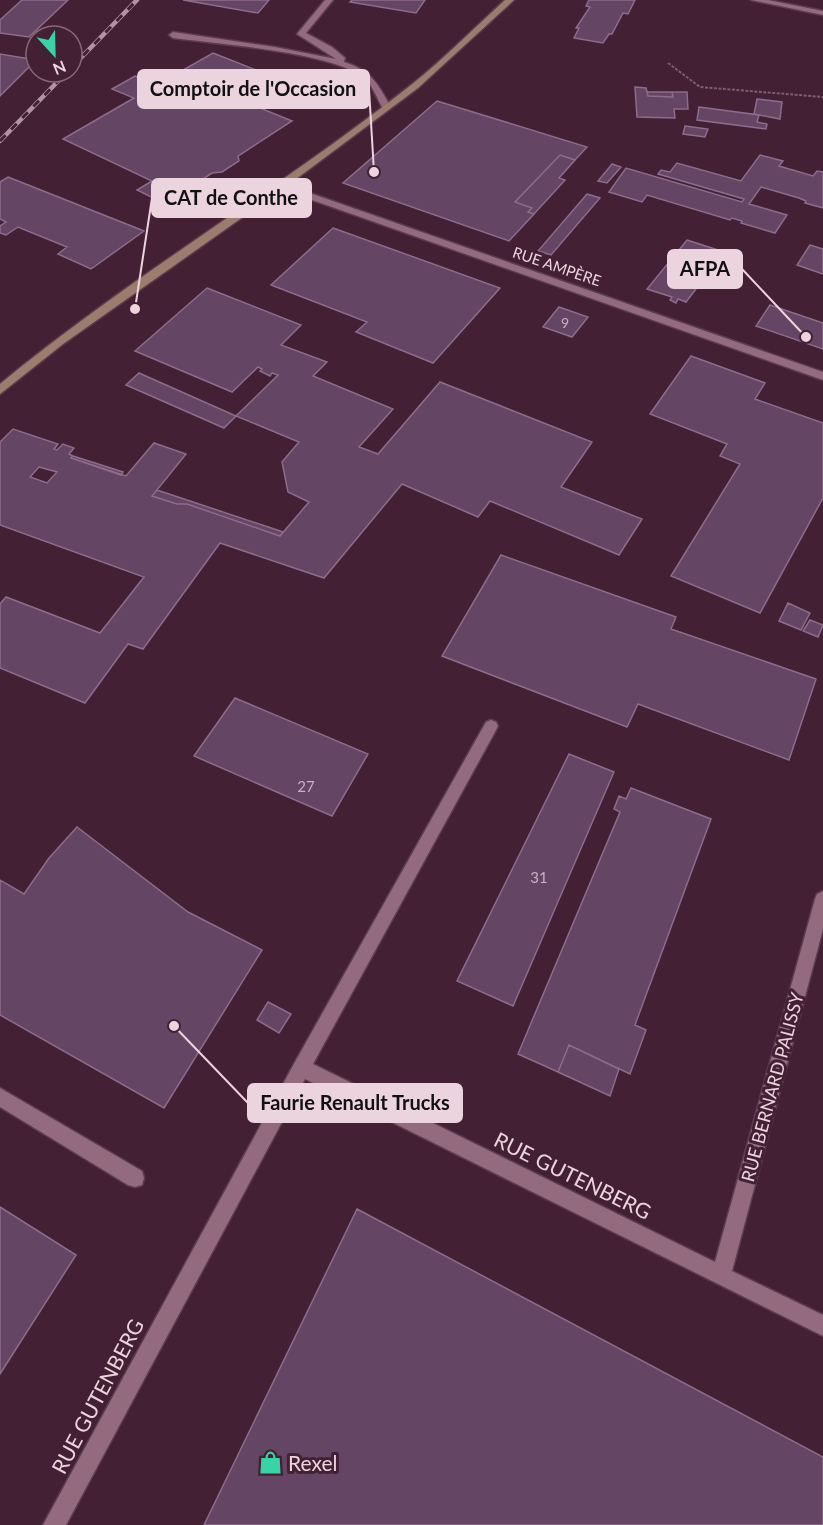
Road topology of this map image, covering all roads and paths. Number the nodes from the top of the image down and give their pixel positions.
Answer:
1 (329, 0) edge
2 (510, 0) edge
3 (755, 0) edge
4 (823, 13) edge
5 (173, 35) dead end
6 (668, 63) dead end
7 (347, 64) junction
8 (823, 97) edge
9 (386, 108) junction
10 (281, 186) junction
11 (823, 376) edge
12 (0, 390) edge
13 (491, 726) dead end
14 (823, 899) edge
15 (301, 1068) junction
16 (0, 1097) edge
17 (135, 1178) dead end
18 (721, 1274) junction
19 (823, 1326) edge
20 (54, 1525) edge

1 - 7 street
2 - 9 street
3 - 4 street
5 - 7 street
6 - 8 path
7 - 9 street
9 - 10 street
10 - 11 street, RUE AMPÈRE
10 - 12 street
13 - 15 street, RUE GUTENBERG
14 - 18 street, RUE BERNARD PALISSY
15 - 18 street, RUE GUTENBERG
15 - 20 street, RUE GUTENBERG
16 - 17 street
18 - 19 street, RUE GUTENBERG

